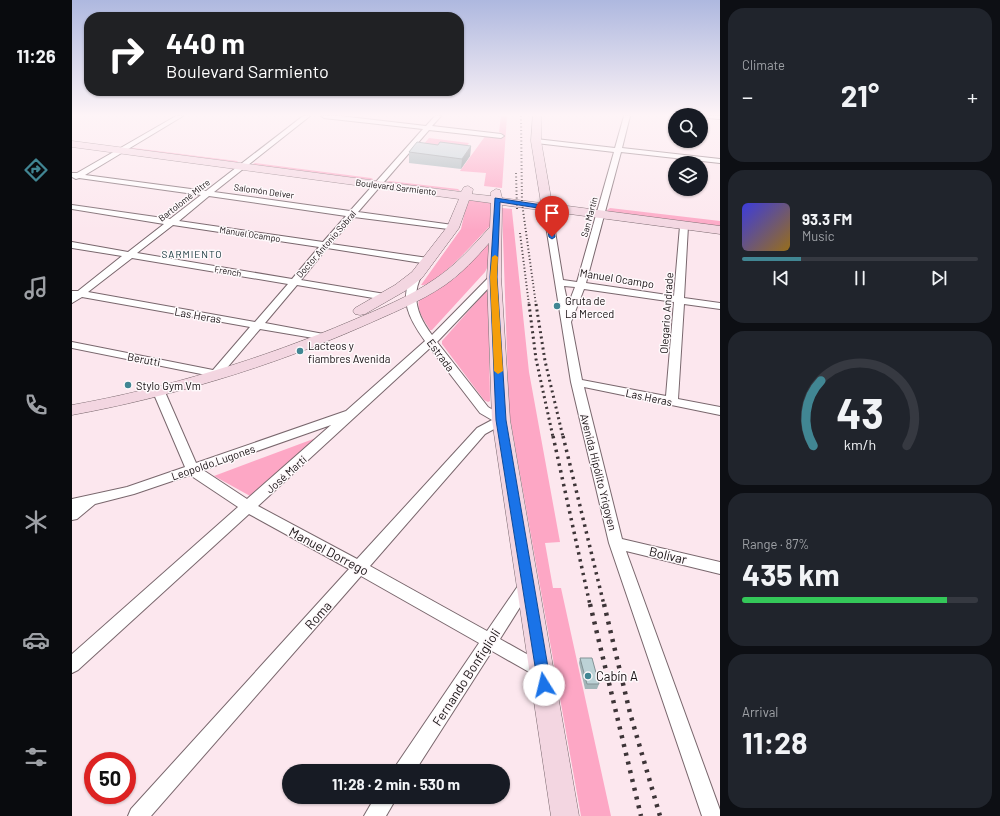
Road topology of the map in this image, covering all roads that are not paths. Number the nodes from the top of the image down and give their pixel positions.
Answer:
1 (115, 154) edge
2 (172, 154) edge
3 (259, 154) edge
4 (404, 154) edge
5 (538, 154) edge
6 (616, 154) edge
7 (661, 154) edge
8 (720, 161) edge
9 (246, 164) junction
10 (74, 176) edge
11 (381, 181) junction
12 (466, 192) junction
13 (208, 194) junction
14 (497, 196) junction
15 (546, 202) junction
16 (72, 207) edge
17 (602, 209) junction
18 (352, 214) junction
19 (720, 220) edge
20 (173, 221) junction
21 (684, 226) junction
22 (453, 228) junction
23 (496, 228) junction
24 (720, 230) edge
25 (72, 245) edge
26 (325, 246) junction
27 (130, 255) junction
28 (428, 261) junction
29 (417, 275) junction
30 (494, 277) junction
31 (559, 282) junction
32 (293, 283) junction
33 (581, 285) junction
34 (76, 293) edge
35 (385, 297) junction
36 (410, 299) junction
37 (72, 300) edge
38 (679, 300) junction
39 (720, 306) edge
40 (566, 323) junction
41 (257, 326) junction
42 (320, 336) junction
43 (431, 342) junction
44 (72, 345) edge
45 (216, 374) junction
46 (577, 382) junction
47 (159, 392) junction
48 (672, 401) junction
49 (72, 410) edge
50 (720, 411) edge
51 (352, 414) junction
52 (501, 420) junction
53 (193, 470) junction
54 (92, 500) junction
55 (72, 504) edge
56 (248, 507) junction
57 (72, 515) edge
58 (616, 543) junction
59 (360, 568) junction
60 (720, 568) edge
61 (527, 583) junction
62 (490, 642) junction
63 (72, 665) edge
64 (542, 671) junction
65 (409, 764) edge
66 (382, 804) edge
67 (138, 816) edge
68 (374, 816) edge
69 (565, 816) edge
70 (712, 816) edge

1 - 10 street
2 - 9 main road, Boulevard Sarmiento
3 - 9 street, Bartolomé Mitre
4 - 11 street, Doctor Antonio Sobral
5 - 15 main road, Avenida Hipólito Yrigoyen
6 - 17 street, San Martín
7 - 8 street
9 - 11 main road, Boulevard Sarmiento
9 - 13 street, Bartolomé Mitre
10 - 13 street, Salomón Deiver
11 - 12 main road, Boulevard Sarmiento
11 - 18 street, Doctor Antonio Sobral
12 - 14 main road, Boulevard Sarmiento
12 - 22 main road
13 - 18 street, Salomón Deiver
13 - 20 street, Bartolomé Mitre
14 - 15 main road, Boulevard Sarmiento
14 - 23 main road
15 - 17 main road, Boulevard Sarmiento
15 - 31 street, Avenida Hipólito Yrigoyen
16 - 20 street, Manuel Ocampo
17 - 19 main road, Boulevard Sarmiento
17 - 21 main road, Boulevard Sarmiento
17 - 33 street, San Martín
18 - 22 street, Salomón Deiver
18 - 26 street, Doctor Antonio Sobral
20 - 26 street, Manuel Ocampo
20 - 27 street, Bartolomé Mitre
21 - 24 main road, Boulevard Sarmiento
21 - 38 street, Olegario Andrade
22 - 28 main road
23 - 30 main road
23 - 36 main road
25 - 27 street, French
26 - 28 street, Manuel Ocampo
26 - 32 street, Doctor Antonio Sobral
27 - 32 street, French
27 - 34 street, Bartolomé Mitre
28 - 29 main road
29 - 35 main road
29 - 36 street, Estrada
30 - 43 street, José Marti
30 - 52 main road
31 - 33 street, Manuel Ocampo
31 - 40 street, Avenida Hipólito Yrigoyen
32 - 35 street, French
32 - 41 street, Doctor Antonio Sobral
33 - 38 street, Manuel Ocampo
33 - 40 street, San Martín
34 - 37 street, Bartolomé Mitre
34 - 41 street, Las Heras
35 - 42 main road
36 - 42 main road
36 - 43 street, Estrada
38 - 39 street, Manuel Ocampo
38 - 48 street, Olegario Andrade
40 - 46 street, Avenida Hipólito Yrigoyen
41 - 42 street, Las Heras
41 - 45 street, Doctor Antonio Sobral
42 - 45 main road
43 - 51 street, José Marti
43 - 52 street, Estrada
44 - 45 street, Berutti
45 - 47 main road
46 - 48 street, Las Heras
46 - 58 street, Avenida Hipólito Yrigoyen
47 - 49 main road
47 - 53 street
48 - 50 street, Las Heras
51 - 53 street, Leopoldo Lugones
51 - 56 street, José Marti
52 - 59 street, Roma
52 - 61 main road
53 - 54 street, Leopoldo Lugones
53 - 56 street, Manuel Dorrego
54 - 55 street, Leopoldo Lugones
54 - 57 street
56 - 59 street, Manuel Dorrego
56 - 63 street, José Marti
58 - 60 street, Bolívar
58 - 70 street, Avenida Hipólito Yrigoyen
59 - 62 street, Manuel Dorrego
59 - 67 street, Roma
61 - 62 street, Fernando Bonfiglioli
61 - 64 main road
62 - 64 street, Manuel Dorrego
62 - 65 street, Fernando Bonfiglioli
64 - 69 main road
66 - 68 street

